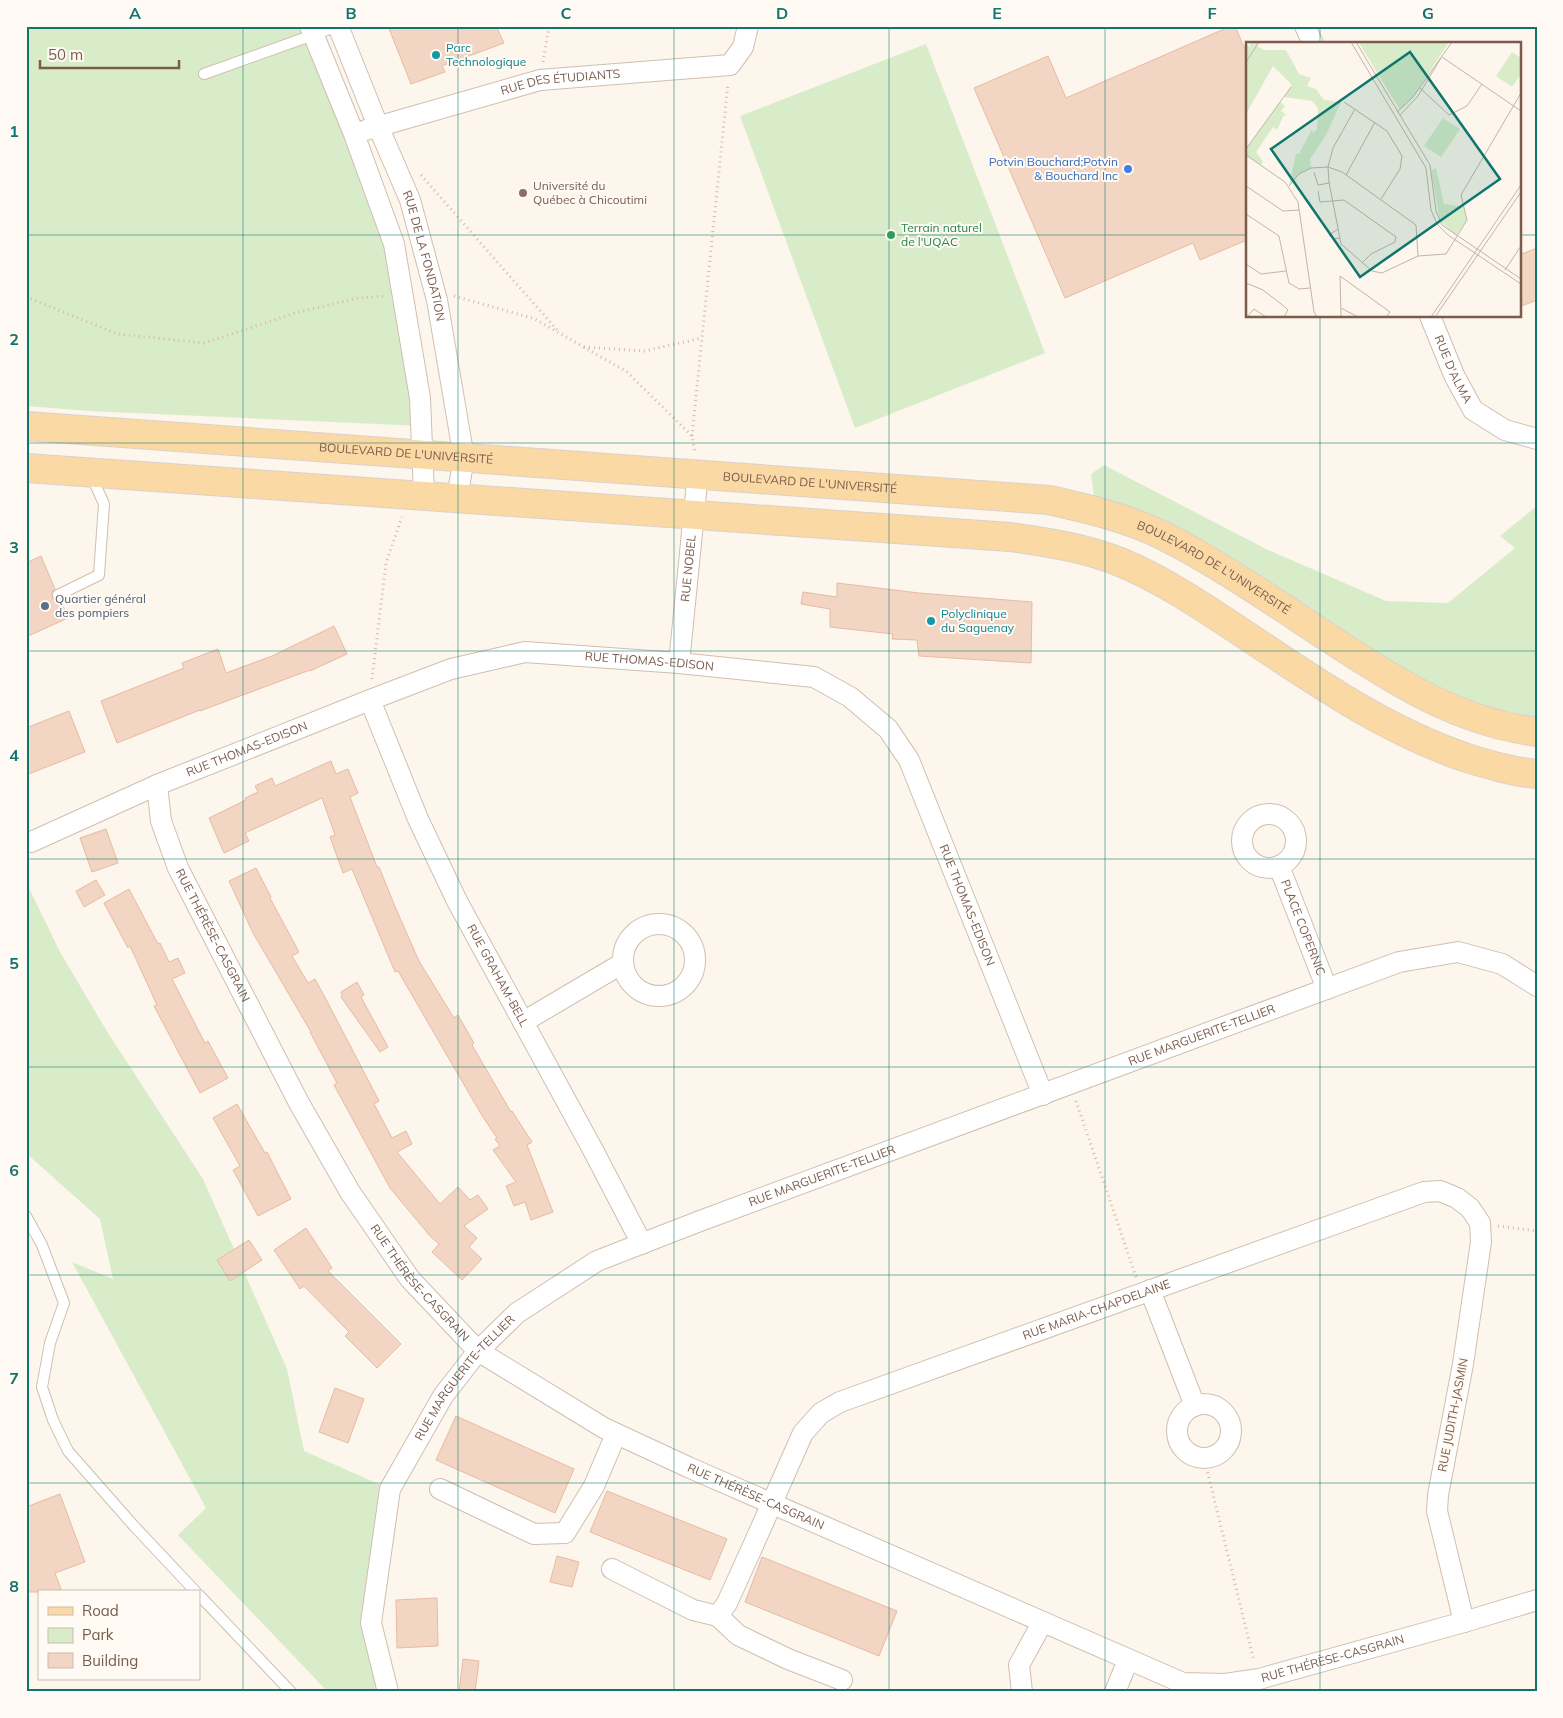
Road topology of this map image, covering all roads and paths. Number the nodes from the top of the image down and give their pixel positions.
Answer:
1 (338, 26) edge
2 (549, 26) edge
3 (748, 26) edge
4 (1305, 26) edge
5 (312, 30) edge
6 (1312, 42) edge
7 (730, 65) junction
8 (204, 74) dead end
9 (540, 80) junction
10 (378, 126) junction
11 (354, 134) junction
12 (417, 170) dead end
13 (435, 291) junction
14 (403, 295) junction
15 (26, 297) edge
16 (1431, 318) edge
17 (559, 333) junction
18 (702, 338) junction
19 (584, 347) junction
20 (26, 426) edge
21 (92, 431) junction
22 (692, 436) junction
23 (1537, 439) edge
24 (421, 454) junction
25 (464, 458) junction
26 (26, 468) edge
27 (90, 472) junction
28 (698, 473) junction
29 (417, 495) junction
30 (457, 498) junction
31 (695, 515) junction
32 (58, 594) dead end
33 (679, 663) junction
34 (370, 700) junction
35 (1537, 732) edge
36 (1537, 774) edge
37 (157, 785) junction
38 (31, 842) dead end
39 (1280, 866) dead end
40 (623, 964) dead end
41 (1537, 986) edge
42 (1327, 989) junction
43 (523, 1022) junction
44 (1070, 1084) junction
45 (1043, 1095) junction
46 (26, 1216) edge
47 (1475, 1216) junction
48 (1537, 1231) edge
49 (642, 1244) junction
50 (1145, 1291) junction
51 (478, 1351) junction
52 (1195, 1406) junction
53 (616, 1434) junction
54 (1203, 1458) junction
55 (440, 1489) dead end
56 (772, 1503) junction
57 (612, 1569) dead end
58 (194, 1590) edge
59 (200, 1596) edge
60 (1537, 1600) edge
61 (718, 1616) junction
62 (1464, 1622) junction
63 (1042, 1623) junction
64 (1128, 1660) junction
65 (1259, 1679) junction
66 (842, 1680) dead end
67 (291, 1692) edge
68 (388, 1692) edge
69 (1022, 1692) edge
70 (1115, 1692) edge

1 - 5 lane
1 - 10 street, RUE DE LA FONDATION
2 - 9 path
3 - 7 street
4 - 6 street
5 - 8 lane
5 - 11 street, RUE DE LA FONDATION
7 - 9 street, RUE DES ÉTUDIANTS
7 - 18 path
9 - 10 street, RUE DES ÉTUDIANTS
10 - 11 street, RUE DES ÉTUDIANTS
10 - 13 street, RUE DE LA FONDATION
11 - 14 street, RUE DE LA FONDATION
12 - 17 path
13 - 17 path
13 - 25 street, RUE DE LA FONDATION
14 - 15 path
14 - 24 street, RUE DE LA FONDATION
16 - 23 street, RUE D'ALMA
17 - 19 path
18 - 19 path
18 - 22 path
19 - 22 path
20 - 21 main road, BOULEVARD DE L'UNIVERSITÉ
21 - 24 main road, BOULEVARD DE L'UNIVERSITÉ
21 - 27 main road
22 - 28 path
24 - 25 main road, BOULEVARD DE L'UNIVERSITÉ
24 - 29 street, RUE DE LA FONDATION
25 - 28 main road, BOULEVARD DE L'UNIVERSITÉ
25 - 30 street, RUE DE LA FONDATION
26 - 27 main road
27 - 29 main road
27 - 32 lane
28 - 31 street, RUE NOBEL
28 - 35 main road, BOULEVARD DE L'UNIVERSITÉ
29 - 30 main road
29 - 34 path
30 - 31 main road
31 - 33 street, RUE NOBEL
31 - 36 main road
33 - 34 street, RUE THOMAS-EDISON
33 - 45 street, RUE THOMAS-EDISON
34 - 37 street, RUE THOMAS-EDISON
34 - 43 street, RUE GRAHAM-BELL
37 - 38 street, RUE THOMAS-EDISON
37 - 51 street, RUE THÉRÈSE-CASGRAIN
39 - 42 street, PLACE COPERNIC
40 - 43 street
41 - 42 street, RUE MARGUERITE-TELLIER
42 - 44 street, RUE MARGUERITE-TELLIER
43 - 49 street, RUE GRAHAM-BELL
44 - 45 street, RUE MARGUERITE-TELLIER
44 - 50 path
45 - 49 street, RUE MARGUERITE-TELLIER
46 - 58 lane
47 - 48 path
47 - 50 street, RUE MARIA-CHAPDELAINE
47 - 62 street, RUE JUDITH-JASMIN
49 - 51 street, RUE MARGUERITE-TELLIER
50 - 52 street
50 - 56 street, RUE MARIA-CHAPDELAINE
51 - 53 street, RUE THÉRÈSE-CASGRAIN
51 - 68 street, RUE MARGUERITE-TELLIER
52 - 54 street
52 - 54 street
53 - 55 street
53 - 56 street, RUE THÉRÈSE-CASGRAIN
54 - 65 path
56 - 61 street, RUE MARIA-CHAPDELAINE
56 - 63 street, RUE THÉRÈSE-CASGRAIN
57 - 61 street
59 - 67 lane
60 - 62 street, RUE THÉRÈSE-CASGRAIN
61 - 66 street
62 - 65 street, RUE THÉRÈSE-CASGRAIN
63 - 64 street, RUE THÉRÈSE-CASGRAIN
63 - 69 street
64 - 65 street, RUE THÉRÈSE-CASGRAIN
64 - 70 street

